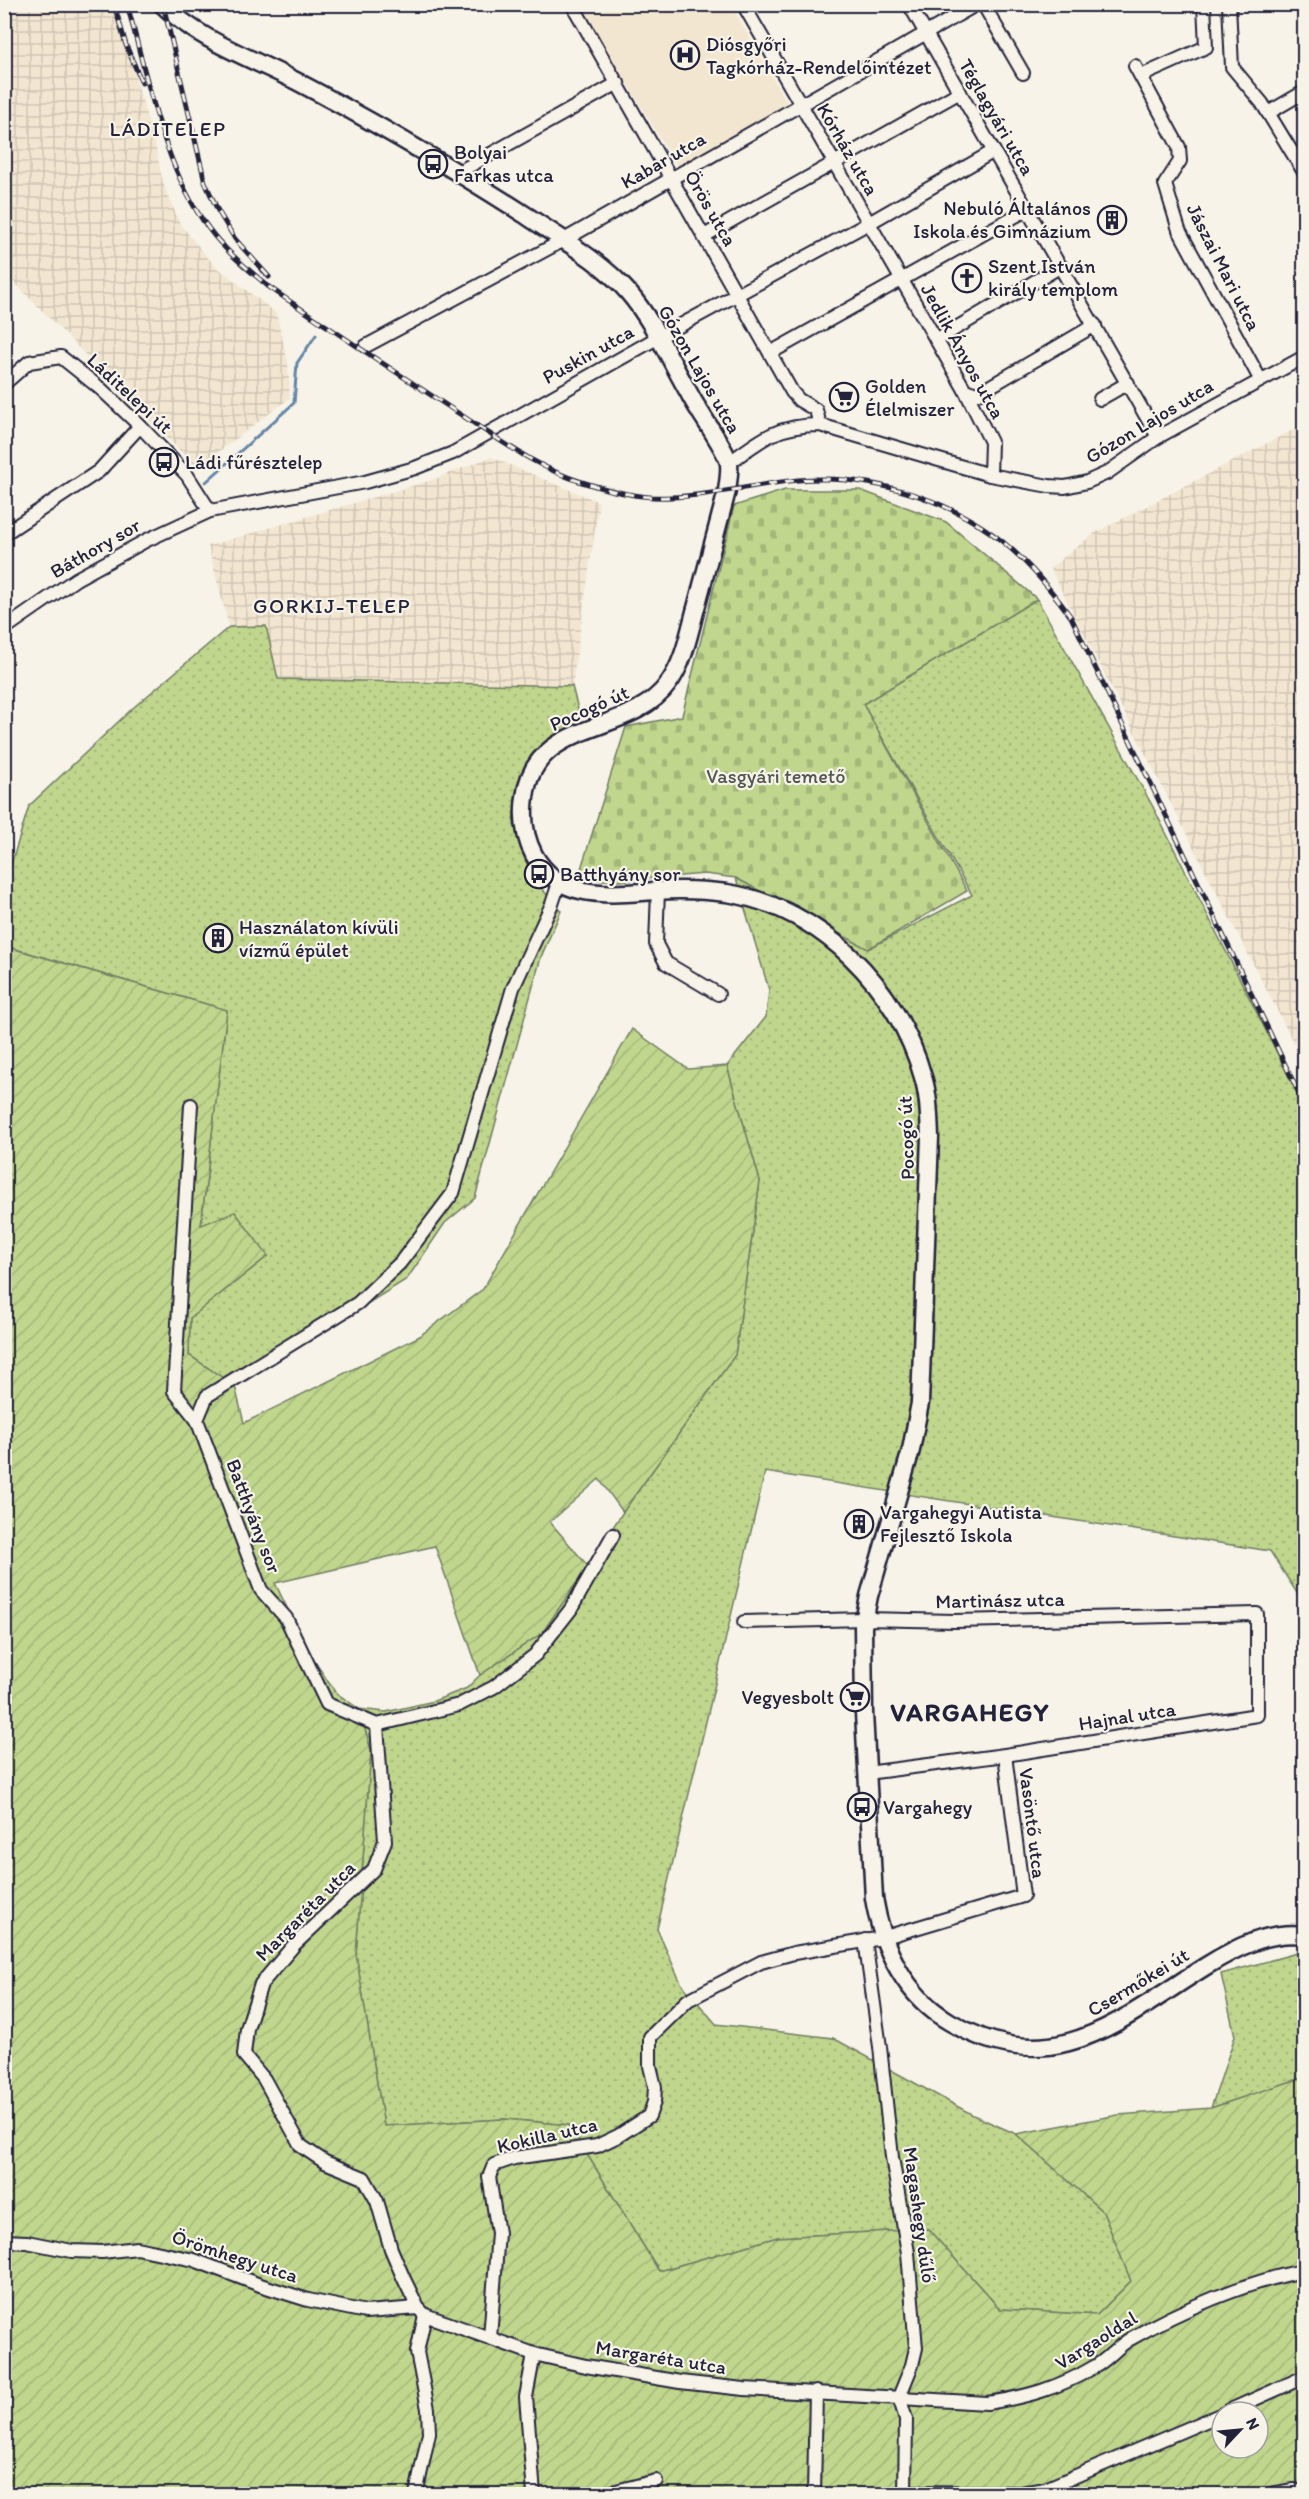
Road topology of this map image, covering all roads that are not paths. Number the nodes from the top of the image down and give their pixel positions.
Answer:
1 (162, 4) edge
2 (572, 4) edge
3 (909, 4) edge
4 (977, 4) edge
5 (983, 4) edge
6 (1204, 4) edge
7 (1229, 4) edge
8 (748, 6) edge
9 (926, 34) junction
10 (1023, 73) dead end
11 (618, 84) junction
12 (960, 92) junction
13 (1305, 92) edge
14 (801, 105) junction
15 (1268, 113) junction
16 (994, 151) junction
17 (834, 163) junction
18 (457, 172) junction
19 (1305, 172) edge
20 (671, 177) junction
21 (1028, 209) junction
22 (869, 223) junction
23 (704, 236) junction
24 (564, 240) junction
25 (1061, 266) junction
26 (902, 281) junction
27 (737, 293) junction
28 (1095, 325) junction
29 (657, 338) junction
30 (936, 340) junction
31 (366, 346) dead end
32 (770, 352) junction
33 (1299, 360) edge
34 (1260, 379) junction
35 (1128, 383) junction
36 (4, 384) edge
37 (965, 390) junction
38 (1100, 399) dead end
39 (820, 425) junction
40 (140, 426) junction
41 (1158, 437) junction
42 (729, 463) junction
43 (990, 475) junction
44 (210, 511) junction
45 (4, 534) edge
46 (4, 629) edge
47 (560, 883) junction
48 (658, 891) junction
49 (718, 993) dead end
50 (191, 1105) dead end
51 (197, 1420) junction
52 (890, 1520) joint
53 (613, 1535) dead end
54 (1257, 1614) joint
55 (865, 1619) junction
56 (744, 1622) dead end
57 (377, 1725) junction
58 (1005, 1755) junction
59 (867, 1773) junction
60 (1023, 1896) joint
61 (1305, 1935) edge
62 (882, 1938) junction
63 (865, 1940) junction
64 (4, 2241) edge
65 (1305, 2271) edge
66 (422, 2312) junction
67 (490, 2338) junction
68 (534, 2354) junction
69 (1305, 2377) edge
70 (816, 2392) junction
71 (899, 2397) junction
72 (1253, 2400) edge
73 (1210, 2419) edge
74 (656, 2481) dead end
75 (905, 2493) edge
76 (1305, 2493) edge
77 (416, 2494) edge
78 (534, 2494) edge
79 (604, 2494) edge
80 (814, 2494) edge
81 (1270, 2494) edge

1 - 18 main road, Gózon Lajos utca
2 - 11 street, Örös utca
3 - 9 street, Téglagyári utca
4 - 9 street, Kabar utca
5 - 10 street
6 - 34 street, Jászai Mari utca
7 - 15 street
8 - 14 street, Kórház utca
9 - 12 street, Téglagyári utca
9 - 14 street, Kabar utca
11 - 18 street
11 - 20 street, Örös utca
12 - 16 street, Téglagyári utca
12 - 17 street
13 - 15 street
14 - 17 street, Kórház utca
14 - 20 street, Kabar utca
15 - 19 street
16 - 21 street, Téglagyári utca
16 - 22 street, Puskin utca
17 - 22 street, Kórház utca
17 - 23 street
18 - 24 main road, Gózon Lajos utca
20 - 23 street, Örös utca
20 - 24 street, Kabar utca
21 - 25 street, Téglagyári utca
21 - 26 street
22 - 26 street, Kórház utca
22 - 27 street, Puskin utca
23 - 27 street, Örös utca
24 - 29 main road, Gózon Lajos utca
24 - 31 street, Kabar utca
25 - 28 street, Téglagyári utca
25 - 30 street
26 - 30 street, Jedlik Ányos utca
26 - 32 street
27 - 29 street, Puskin utca
27 - 32 street, Örös utca
28 - 35 street, Téglagyári utca
28 - 37 street
29 - 42 main road, Gózon Lajos utca
29 - 44 street, Puskin utca
30 - 37 street, Jedlik Ányos utca
32 - 39 street, Örös utca
33 - 34 street, Gózon Lajos utca
34 - 41 street, Gózon Lajos utca
35 - 38 street
35 - 41 street, Téglagyári utca
36 - 40 street, Láditelepi út
37 - 43 street, Jedlik Ányos utca
39 - 42 street, Gózon Lajos utca
39 - 43 street, Gózon Lajos utca
40 - 44 street, Láditelepi út
40 - 45 street
41 - 43 street, Gózon Lajos utca
42 - 47 main road, Pocogó út
44 - 46 street, Báthory sor
47 - 48 main road, Pocogó út
47 - 51 street
48 - 49 street
48 - 52 main road, Pocogó út
50 - 51 street, Batthyány sor
51 - 57 street, Batthyány sor
52 - 55 main road, Csermőkei út
53 - 57 street
54 - 55 street, Martinász utca
54 - 58 street, Hajnal utca
55 - 56 street, Martinász utca
55 - 59 main road, Csermőkei út
57 - 66 street, Margaréta utca
58 - 59 street, Hajnal utca
58 - 60 street, Vasöntő utca
59 - 62 main road, Csermőkei út
60 - 62 street, Kokilla utca
61 - 62 main road, Csermőkei út
62 - 63 street, Kokilla utca
63 - 67 street, Kokilla utca
63 - 71 street, Magashegy dűlő
64 - 66 street, Örömhegy utca
65 - 71 street, Vargaoldal
66 - 67 street, Margaréta utca
66 - 77 street
67 - 68 street, Margaréta utca
68 - 70 street, Margaréta utca
68 - 78 street
69 - 72 street
70 - 71 street, Margaréta utca
70 - 80 street
71 - 75 street
73 - 75 street
74 - 79 street
76 - 81 street

